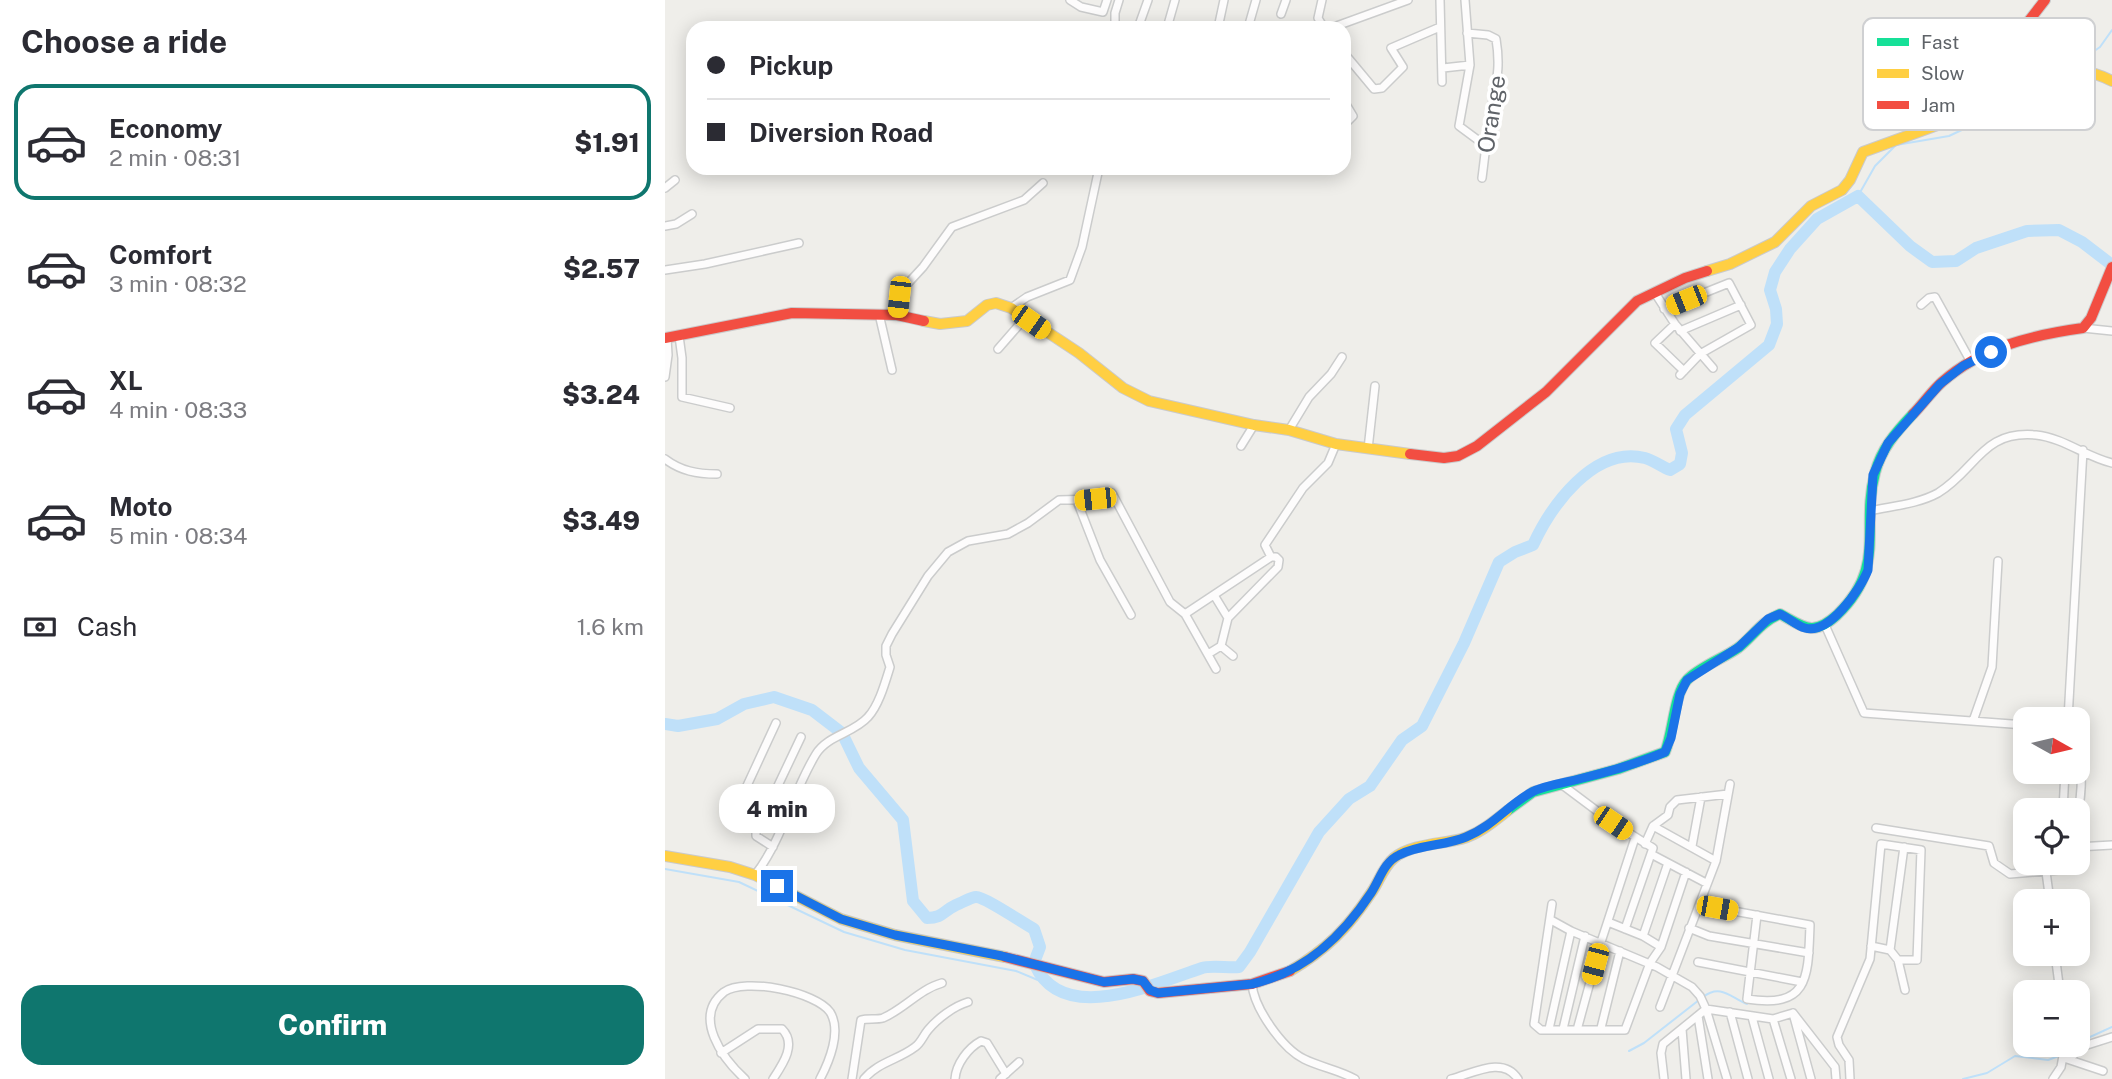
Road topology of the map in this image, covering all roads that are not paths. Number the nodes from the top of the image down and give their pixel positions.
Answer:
1 (1070, 0) edge
2 (1107, 0) edge
3 (1119, 0) edge
4 (1147, 0) edge
5 (1175, 0) edge
6 (1224, 0) edge
7 (1256, 0) edge
8 (1286, 0) edge
9 (1322, 0) edge
10 (1408, 0) edge
11 (1440, 0) edge
12 (1465, 0) edge
13 (2045, 0) edge
14 (1082, 4) edge
15 (1281, 15) dead end
16 (2029, 18) edge
17 (1115, 21) edge
18 (1140, 21) edge
19 (1169, 21) edge
20 (1220, 21) edge
21 (1250, 21) edge
22 (1319, 21) edge
23 (1350, 21) edge
24 (1440, 27) junction
25 (1467, 33) junction
26 (1351, 61) edge
27 (1469, 65) junction
28 (1443, 68) junction
29 (2095, 73) edge
30 (2112, 81) edge
31 (1442, 82) dead end
32 (1924, 130) edge
33 (1486, 146) junction
34 (1097, 175) edge
35 (1482, 178) dead end
36 (675, 180) dead end
37 (1043, 183) dead end
38 (665, 188) edge
39 (692, 215) dead end
40 (665, 226) edge
41 (799, 243) dead end
42 (2111, 268) edge
43 (665, 270) edge
44 (1655, 293) junction
45 (1741, 305) junction
46 (1921, 305) dead end
47 (1664, 309) junction
48 (1017, 313) junction
49 (879, 314) junction
50 (897, 315) junction
51 (1677, 328) junction
52 (2083, 328) junction
53 (2112, 331) edge
54 (678, 336) junction
55 (666, 338) edge
56 (998, 349) dead end
57 (1700, 354) junction
58 (1342, 356) dead end
59 (1971, 362) junction
60 (1713, 368) dead end
61 (892, 370) dead end
62 (665, 377) edge
63 (1375, 386) dead end
64 (730, 408) dead end
65 (1254, 425) junction
66 (1289, 430) junction
67 (1336, 444) junction
68 (1241, 446) dead end
69 (1368, 449) junction
70 (2083, 450) junction
71 (665, 459) edge
72 (2112, 463) edge
73 (716, 474) dead end
74 (1077, 501) junction
75 (1870, 511) junction
76 (1271, 557) junction
77 (1998, 561) dead end
78 (1214, 595) junction
79 (1185, 614) junction
80 (1131, 615) dead end
81 (1228, 618) junction
82 (1825, 625) junction
83 (1221, 646) junction
84 (1208, 654) junction
85 (1233, 656) dead end
86 (1216, 669) dead end
87 (2069, 707) edge
88 (1973, 721) junction
89 (776, 723) dead end
90 (2013, 724) edge
91 (801, 737) dead end
92 (1561, 784) junction
93 (1730, 784) dead end
94 (1728, 794) junction
95 (1701, 797) junction
96 (767, 805) junction
97 (1653, 826) junction
98 (1876, 828) dead end
99 (1902, 832) junction
100 (1635, 838) junction
101 (1645, 844) junction
102 (2112, 845) edge
103 (1692, 846) junction
104 (2090, 846) edge
105 (773, 847) junction
106 (1902, 847) junction
107 (1651, 854) junction
108 (665, 856) edge
109 (1716, 860) junction
110 (1668, 863) junction
111 (1686, 872) junction
112 (2013, 874) edge
113 (755, 875) junction
114 (1706, 883) junction
115 (1552, 904) dead end
116 (1717, 908) dead end
117 (1756, 915) junction
118 (1551, 920) junction
119 (1608, 922) junction
120 (1689, 928) junction
121 (1625, 929) junction
122 (1571, 931) junction
123 (1585, 936) junction
124 (1643, 936) junction
125 (1601, 942) junction
126 (1753, 944) junction
127 (1871, 946) junction
128 (1661, 947) junction
129 (1890, 950) junction
130 (1621, 951) junction
131 (1809, 953) junction
132 (1898, 960) junction
133 (1698, 962) dead end
134 (1650, 964) junction
135 (1749, 972) junction
136 (1671, 976) junction
137 (1802, 982) junction
138 (942, 983) dead end
139 (1252, 984) junction
140 (1905, 990) dead end
141 (968, 1002) dead end
142 (1660, 1007) dead end
143 (1706, 1009) junction
144 (1730, 1013) junction
145 (1793, 1013) junction
146 (1698, 1016) junction
147 (1752, 1017) junction
148 (1773, 1019) junction
149 (1601, 1028) junction
150 (1549, 1029) junction
151 (1563, 1029) junction
152 (1682, 1029) junction
153 (1577, 1030) junction
154 (2112, 1037) edge
155 (721, 1053) junction
156 (2066, 1059) junction
157 (1019, 1062) dead end
158 (2103, 1071) dead end
159 (1003, 1076) edge
160 (745, 1079) edge
161 (773, 1079) edge
162 (820, 1079) edge
163 (852, 1079) edge
164 (865, 1079) edge
165 (955, 1079) edge
166 (1355, 1079) edge
167 (1451, 1079) edge
168 (1518, 1079) edge
169 (1664, 1079) edge
170 (1686, 1079) edge
171 (1708, 1079) edge
172 (1727, 1079) edge
173 (1748, 1079) edge
174 (1769, 1079) edge
175 (1791, 1079) edge
176 (1811, 1079) edge
177 (1836, 1079) edge
178 (1850, 1079) edge
179 (2053, 1079) edge

1 - 14 street
2 - 14 street
3 - 17 street
4 - 18 street
5 - 19 street
6 - 20 street
7 - 21 street
8 - 15 street
9 - 22 street
10 - 23 street
11 - 24 street
12 - 25 street
13 - 16 street
24 - 26 street
24 - 28 street
25 - 27 street
25 - 33 street, Orange
27 - 28 street
27 - 33 street
28 - 31 street
29 - 30 street
32 - 44 street
33 - 35 street, Orange
34 - 48 street
36 - 38 street
37 - 50 street
39 - 40 street
41 - 43 street
42 - 52 street
44 - 47 street
44 - 69 street
45 - 47 street
45 - 51 street
45 - 57 street
46 - 59 street
47 - 51 street
48 - 50 street
48 - 56 street
48 - 65 street
49 - 50 street
49 - 54 street
49 - 61 street
51 - 57 street
51 - 57 street
52 - 53 street
52 - 59 street
54 - 55 street
54 - 64 street
55 - 62 street
57 - 60 street
58 - 66 street
59 - 75 street
63 - 69 street
65 - 66 street
65 - 68 street
66 - 67 street
67 - 69 street
67 - 76 street
70 - 72 street
70 - 75 street
70 - 87 street
71 - 73 street
74 - 79 street
74 - 80 street
74 - 105 street
75 - 82 street
76 - 78 street
76 - 81 street
77 - 88 street
78 - 79 street
78 - 81 street
79 - 84 street
81 - 83 street
82 - 88 street
82 - 92 street
83 - 84 street
83 - 85 street
84 - 86 street
88 - 90 street
89 - 96 street
91 - 96 street
92 - 100 street
92 - 139 street
93 - 94 street
94 - 95 street
94 - 109 street
95 - 97 street
95 - 103 street
96 - 105 street
97 - 101 street
97 - 103 street
98 - 99 street
99 - 106 street
99 - 112 street
100 - 101 street
100 - 119 street
101 - 107 street
102 - 104 street
103 - 109 street
105 - 113 street
106 - 127 street
106 - 129 street
106 - 132 street
107 - 110 street
107 - 121 street
108 - 113 street
109 - 114 street
110 - 111 street
110 - 124 street
111 - 114 street
111 - 128 street
113 - 139 street
114 - 120 street
115 - 118 street
116 - 117 street
117 - 126 street
117 - 131 street
118 - 122 street
118 - 150 street
119 - 121 street
119 - 125 street
120 - 126 street
120 - 136 street
121 - 124 street
122 - 123 street
122 - 150 street
123 - 125 street
123 - 151 street
124 - 128 street
125 - 130 street
125 - 153 street
126 - 131 street
126 - 135 street
127 - 129 street
127 - 178 street
128 - 134 street
129 - 132 street
130 - 134 street
130 - 149 street
131 - 137 street
132 - 140 street
133 - 135 street
134 - 136 street
134 - 149 street
135 - 137 street
135 - 137 street
136 - 142 street
136 - 143 street
138 - 163 street
139 - 166 street
141 - 164 street
143 - 144 street
143 - 146 street
143 - 172 street
144 - 147 street
144 - 173 street
145 - 148 street
145 - 176 street
145 - 177 street
146 - 152 street
146 - 171 street
147 - 148 street
147 - 174 street
148 - 175 street
149 - 153 street
150 - 151 street
151 - 153 street
152 - 169 street
152 - 170 street
154 - 156 street
155 - 160 street
155 - 161 street
155 - 162 street
156 - 158 street
156 - 179 street
157 - 159 street
159 - 165 street
167 - 168 street

